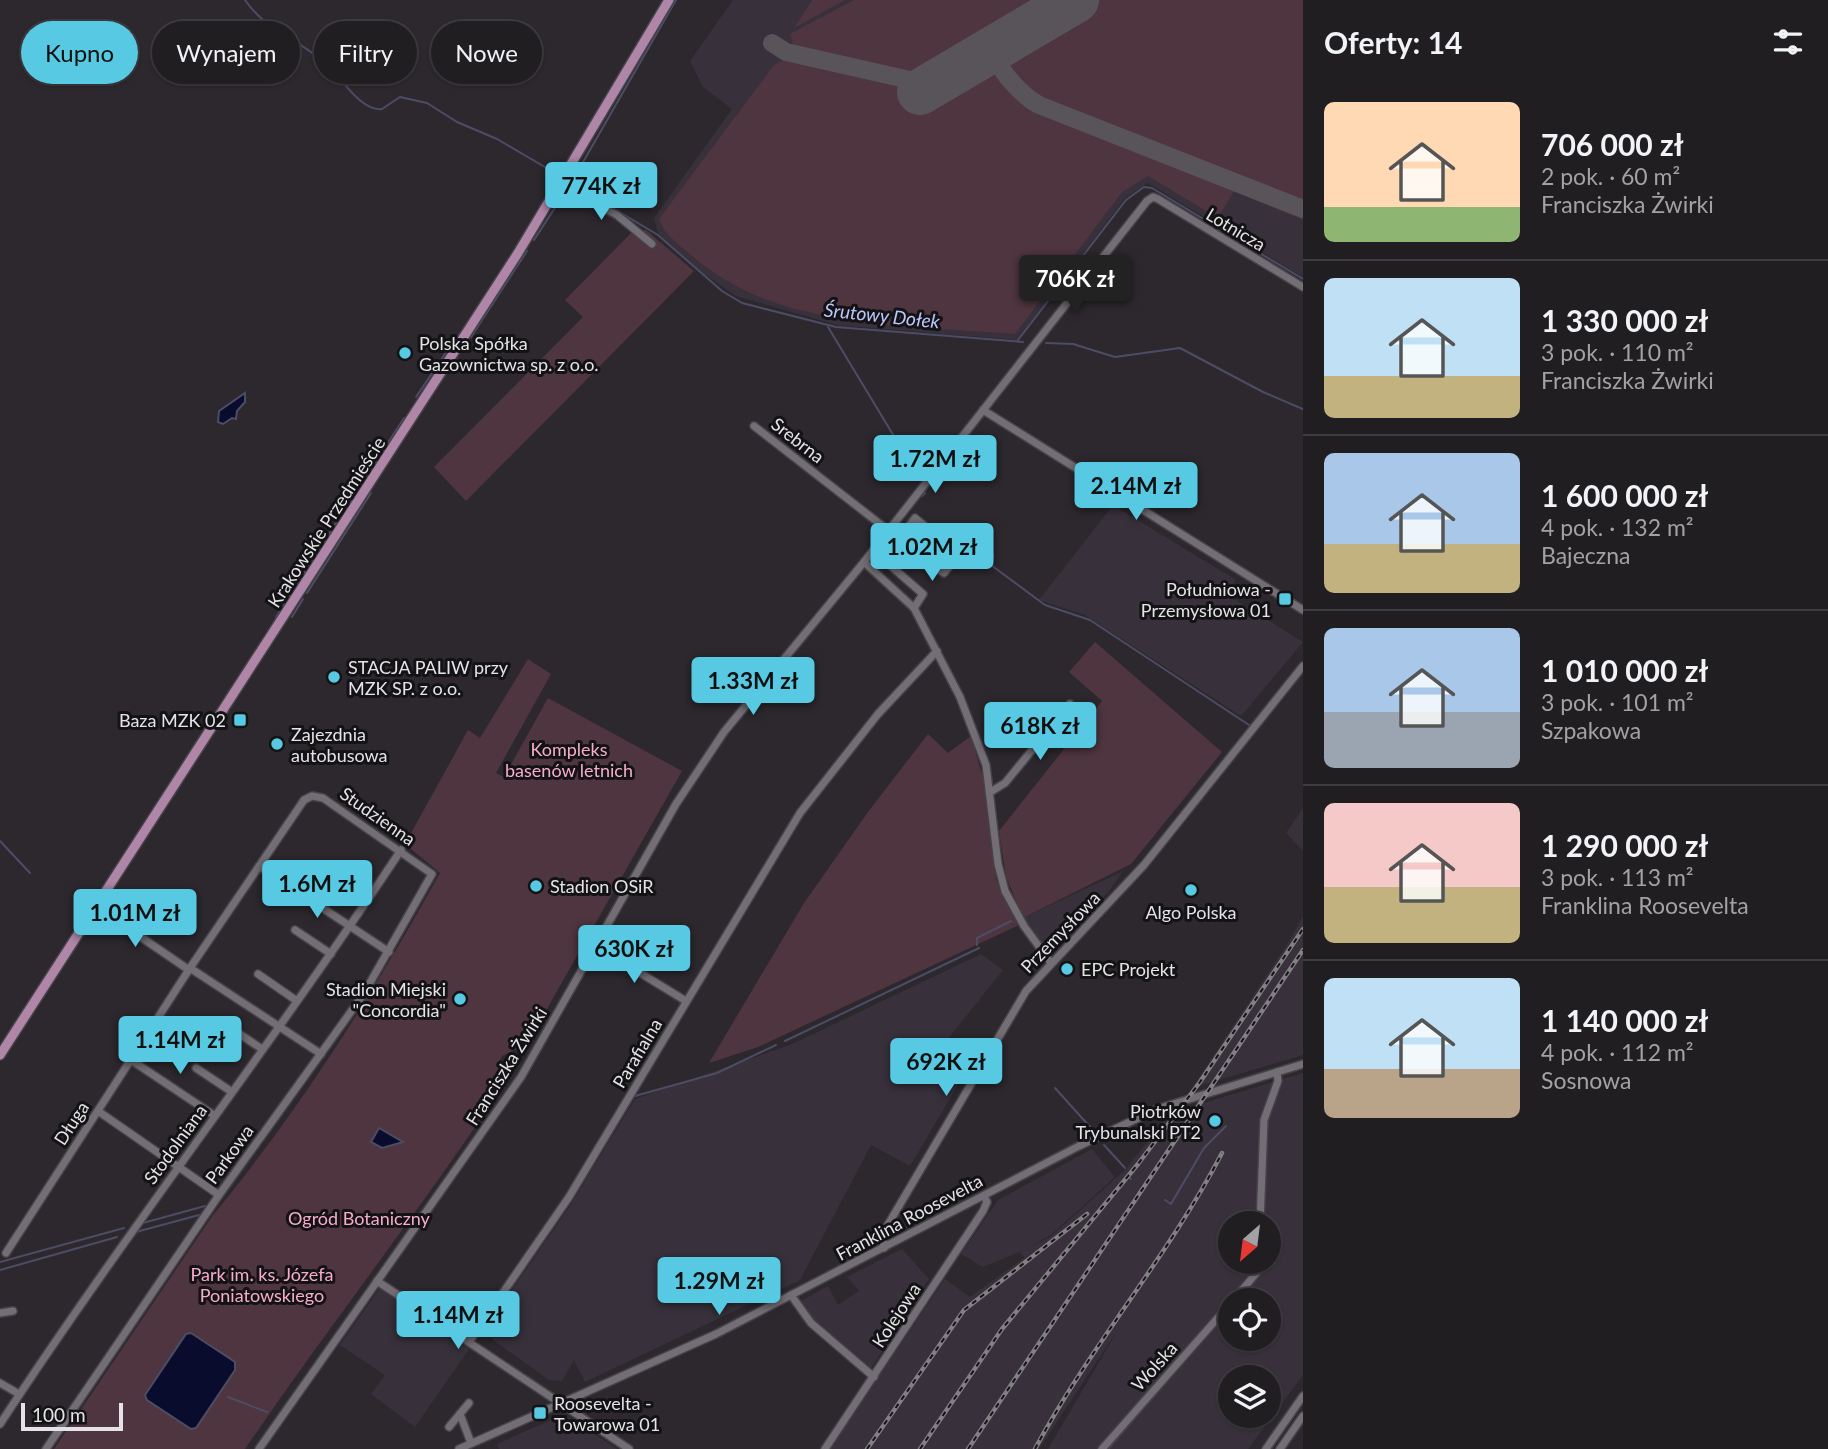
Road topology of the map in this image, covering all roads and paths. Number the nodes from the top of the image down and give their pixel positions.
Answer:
1 (669, 0) edge
2 (561, 186) junction
3 (1153, 197) joint
4 (652, 244) dead end
5 (1303, 287) edge
6 (983, 410) junction
7 (754, 426) dead end
8 (887, 533) junction
9 (938, 537) dead end
10 (969, 541) dead end
11 (899, 543) junction
12 (864, 562) junction
13 (914, 608) junction
14 (1303, 610) edge
15 (937, 651) junction
16 (1303, 666) edge
17 (1070, 704) dead end
18 (992, 791) junction
19 (304, 800) joint
20 (401, 850) junction
21 (259, 866) junction
22 (432, 874) joint
23 (97, 907) junction
24 (351, 926) junction
25 (295, 930) dead end
26 (596, 946) junction
27 (389, 952) junction
28 (331, 954) junction
29 (1051, 963) junction
30 (190, 969) junction
31 (258, 974) dead end
32 (297, 1001) junction
33 (686, 1001) junction
34 (226, 1025) dead end
35 (279, 1026) junction
36 (262, 1049) junction
37 (321, 1054) junction
38 (0, 1055) edge
39 (131, 1060) junction
40 (1303, 1065) edge
41 (196, 1068) dead end
42 (1278, 1072) junction
43 (232, 1092) junction
44 (98, 1111) junction
45 (215, 1116) junction
46 (178, 1167) junction
47 (219, 1195) junction
48 (985, 1196) junction
49 (1260, 1211) edge
50 (884, 1248) junction
51 (6, 1253) dead end
52 (1255, 1274) edge
53 (377, 1280) junction
54 (1244, 1288) edge
55 (791, 1295) junction
56 (13, 1311) dead end
57 (0, 1313) edge
58 (1218, 1318) edge
59 (469, 1342) junction
60 (874, 1377) junction
61 (0, 1383) edge
62 (19, 1394) junction
63 (1303, 1396) edge
64 (469, 1403) dead end
65 (562, 1404) junction
66 (460, 1414) junction
67 (1303, 1416) edge
68 (0, 1424) edge
69 (449, 1427) dead end
70 (471, 1443) junction
71 (46, 1449) edge
72 (259, 1449) edge
73 (459, 1449) edge
74 (629, 1449) edge
75 (825, 1449) edge
76 (1102, 1449) edge
77 (1266, 1449) edge
78 (1280, 1449) edge

1 - 2 main road, Krakowskie Przedmieście
2 - 4 street
2 - 23 main road, Krakowskie Przedmieście
3 - 5 street, Lotnicza
3 - 6 street, Franciszka Żwirki
6 - 8 street, Franciszka Żwirki
6 - 14 street
7 - 8 street, Srebrna
8 - 11 street, Srebrna
8 - 12 street, Franciszka Żwirki
9 - 11 street
10 - 11 street, Srebrna
11 - 13 street
12 - 13 street
12 - 26 street, Franciszka Żwirki
13 - 15 street
15 - 18 street
15 - 33 street, Parafialna
16 - 29 street, Przemysłowa
17 - 18 street
18 - 29 street
19 - 20 street, Studzienna
19 - 21 street, Długa
20 - 22 street, Studzienna
20 - 24 street, Stodolniana
21 - 24 street
21 - 30 street, Długa
22 - 27 street, Parkowa
23 - 30 street
23 - 38 main road, Krakowskie Przedmieście
24 - 27 street
24 - 28 street, Stodolniana
25 - 28 street
26 - 33 street
26 - 53 street, Franciszka Żwirki
27 - 37 street, Parkowa
28 - 32 street, Stodolniana
29 - 50 street, Przemysłowa
30 - 35 street
30 - 39 street, Długa
31 - 32 street
32 - 35 street, Stodolniana
33 - 59 street, Parafialna
34 - 36 street
35 - 36 street, Stodolniana
35 - 37 street
36 - 43 street, Stodolniana
37 - 47 street, Parkowa
39 - 44 street, Długa
39 - 45 street
40 - 42 street, Franklina Roosevelta
41 - 43 street
42 - 48 street, Franklina Roosevelta
42 - 49 street
43 - 45 street, Stodolniana
44 - 46 street
44 - 51 street, Długa
45 - 46 street, Stodolniana
46 - 47 street
46 - 62 street, Stodolniana
47 - 71 street, Parkowa
48 - 50 street, Franklina Roosevelta
48 - 60 street, Kolejowa
50 - 55 street, Franklina Roosevelta
52 - 54 street, Wolska
53 - 59 street
53 - 72 street, Franciszka Żwirki
55 - 60 street
55 - 65 street, Franklina Roosevelta
56 - 57 street
58 - 76 street, Wolska
59 - 65 street
60 - 75 street, Kolejowa
61 - 62 street
62 - 68 street, Stodolniana
63 - 77 street
64 - 66 street
65 - 70 street, Franklina Roosevelta
65 - 74 street
66 - 69 street
66 - 70 street
67 - 78 street
70 - 73 street, Franklina Roosevelta

